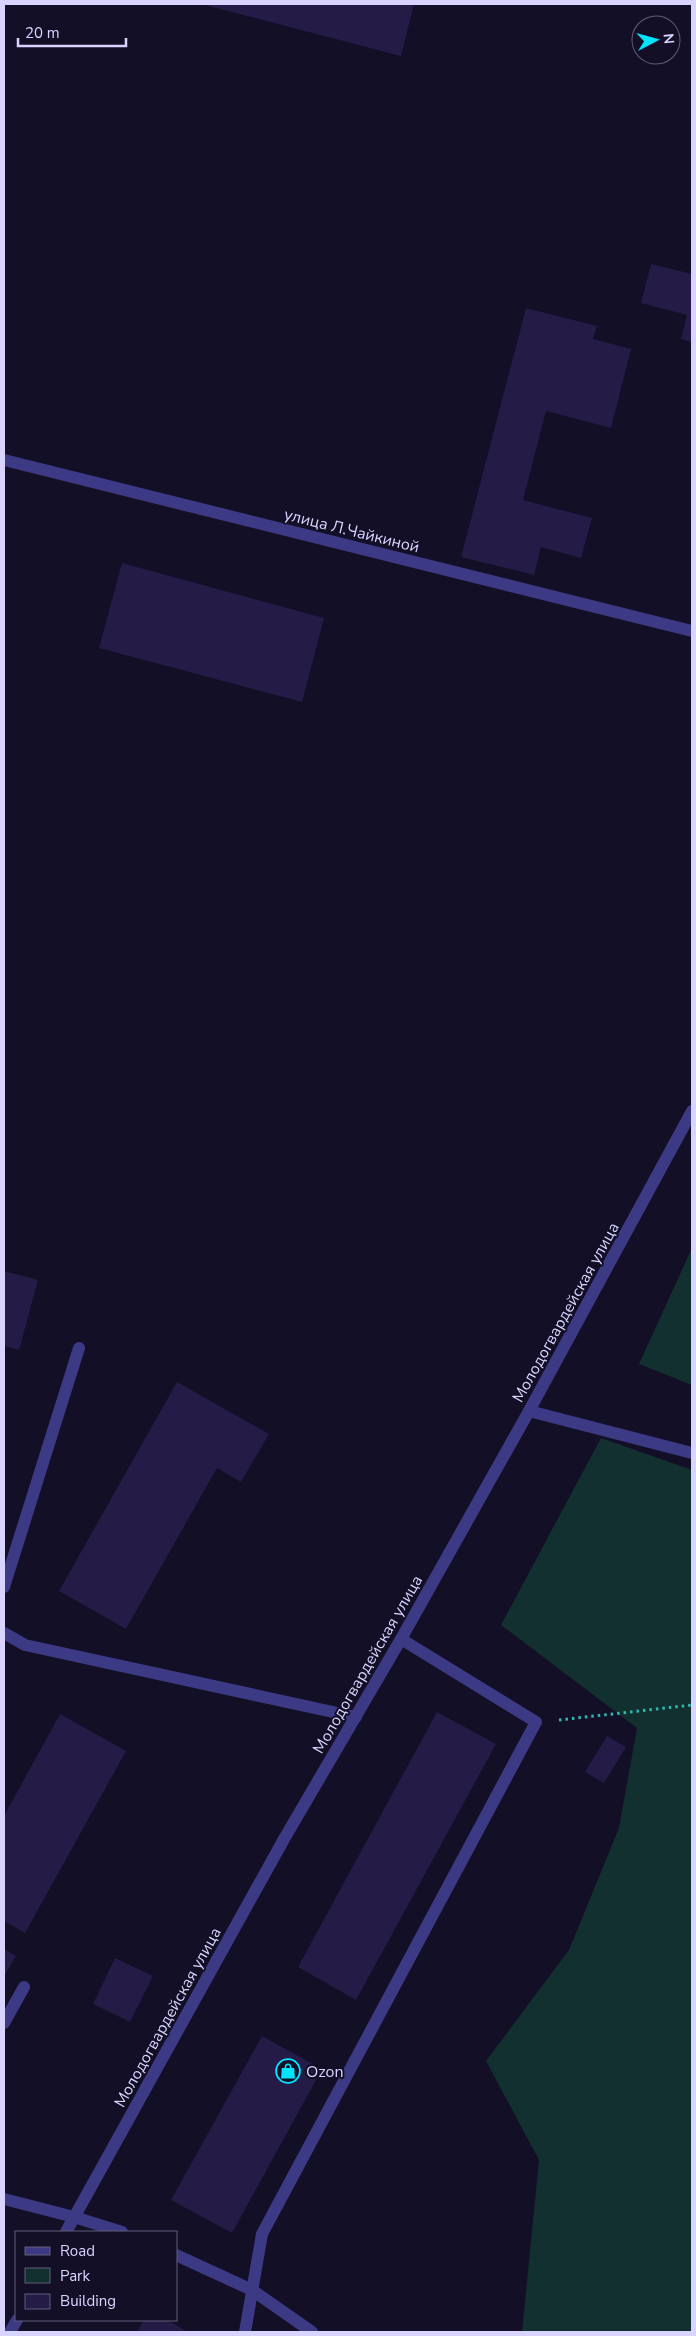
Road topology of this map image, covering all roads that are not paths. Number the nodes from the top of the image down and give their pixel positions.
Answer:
1 (4, 460) edge
2 (692, 631) edge
3 (692, 1111) edge
4 (79, 1348) dead end
5 (529, 1411) junction
6 (692, 1454) edge
7 (4, 1587) edge
8 (4, 1633) edge
9 (401, 1639) junction
10 (356, 1717) junction
11 (24, 1987) dead end
12 (4, 2023) edge
13 (4, 2199) edge
14 (74, 2217) junction
15 (67, 2231) edge
16 (119, 2231) edge
17 (178, 2256) edge
18 (252, 2290) junction
19 (16, 2321) edge
20 (10, 2332) edge
21 (245, 2332) edge
22 (312, 2332) edge

1 - 2 street, улица Л.Чайкиной
3 - 5 street, Молодогвардейская улица
4 - 7 street
5 - 6 street
5 - 9 street, Молодогвардейская улица
8 - 10 street
9 - 10 street, Молодогвардейская улица
9 - 18 street
10 - 14 street, Молодогвардейская улица
11 - 12 street
13 - 14 street
14 - 15 street, Молодогвардейская улица
14 - 16 street
17 - 18 street
18 - 21 street
18 - 22 street
19 - 20 street

